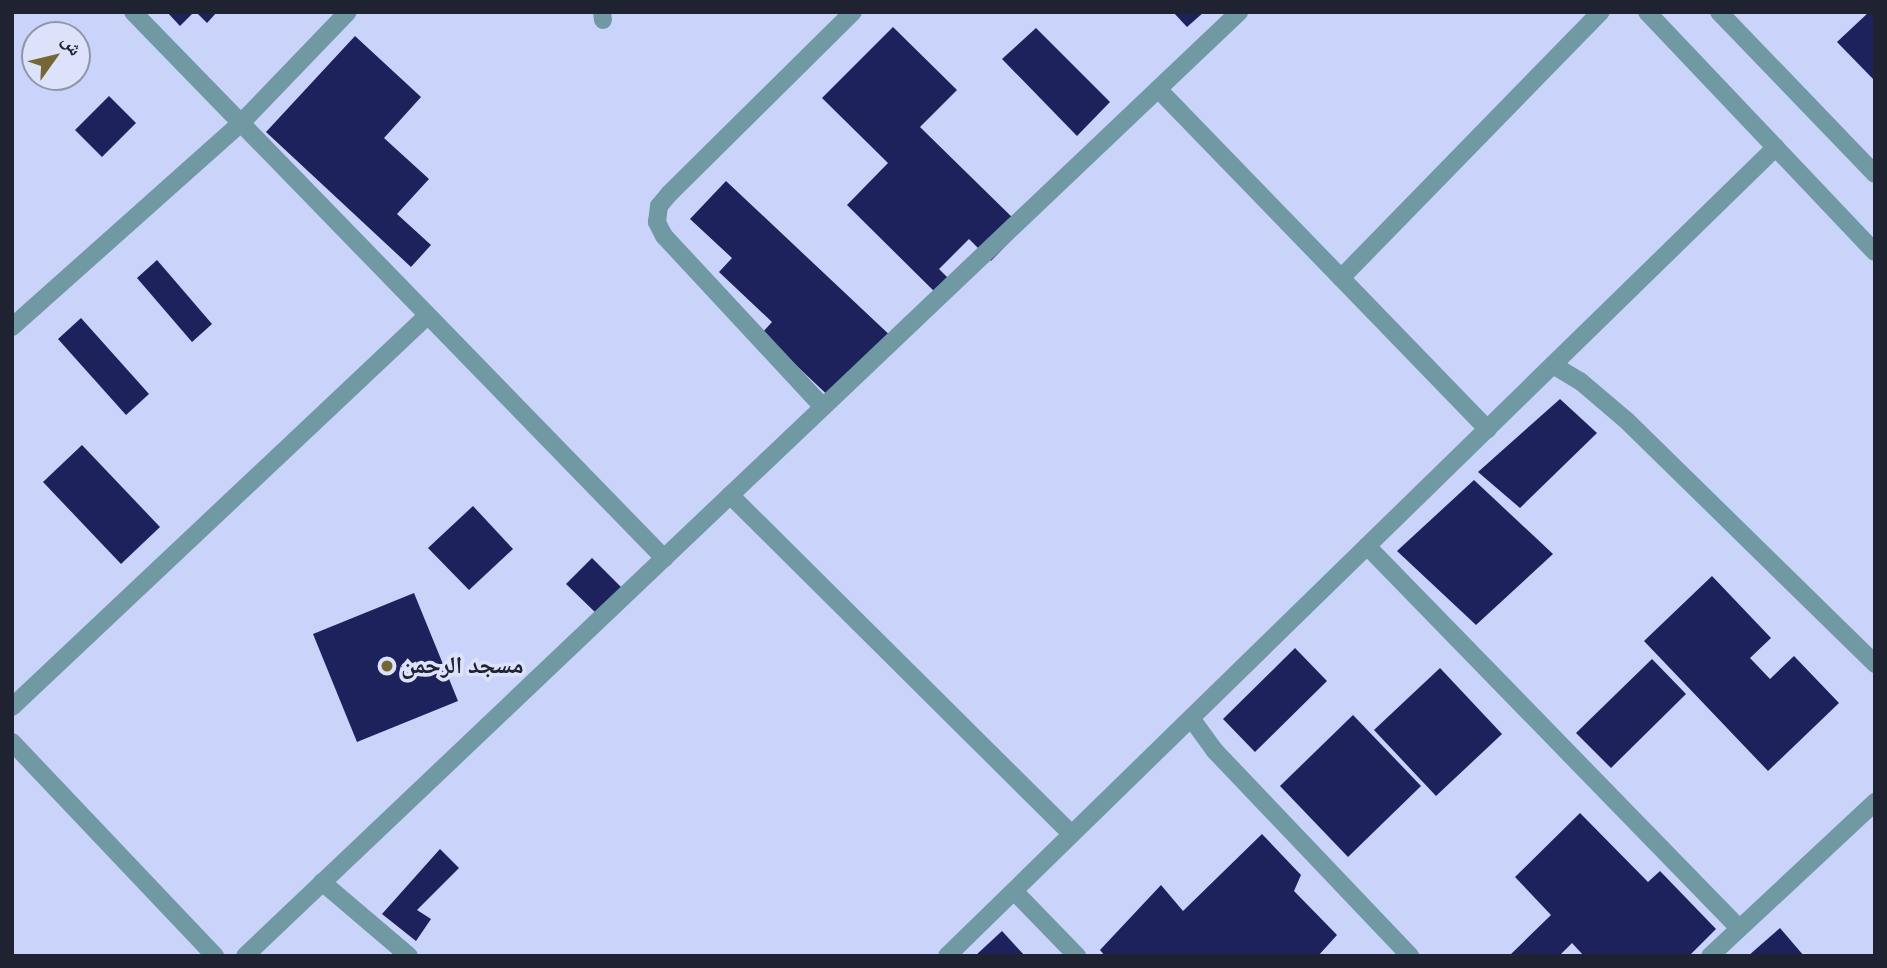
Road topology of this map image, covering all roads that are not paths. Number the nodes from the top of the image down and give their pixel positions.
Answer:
1 (133, 12) edge
2 (348, 12) edge
3 (853, 12) edge
4 (1239, 12) edge
5 (1601, 12) edge
6 (1647, 12) edge
7 (1718, 12) edge
8 (1158, 89) junction
9 (241, 123) junction
10 (1776, 148) junction
11 (1875, 174) edge
12 (1875, 251) edge
13 (1341, 278) junction
14 (427, 316) junction
15 (12, 327) edge
16 (1553, 365) junction
17 (823, 407) junction
18 (1488, 429) junction
19 (730, 495) junction
20 (1367, 546) junction
21 (664, 558) junction
22 (1875, 664) edge
23 (12, 706) edge
24 (1191, 718) junction
25 (12, 742) edge
26 (1875, 802) edge
27 (1071, 834) junction
28 (322, 883) junction
29 (1014, 891) junction
30 (1739, 928) junction
31 (215, 956) edge
32 (245, 956) edge
33 (409, 956) edge
34 (947, 956) edge
35 (1077, 956) edge
36 (1410, 956) edge
37 (1710, 956) edge

1 - 9 street
2 - 9 street
3 - 17 street
4 - 8 street
5 - 13 street
6 - 10 street
7 - 11 street
8 - 13 street
8 - 17 street
9 - 14 street
9 - 15 street
10 - 12 street
10 - 16 street
13 - 18 street
14 - 21 street
14 - 23 street
16 - 18 street
16 - 22 street
17 - 19 street
18 - 20 street
19 - 21 street
19 - 27 street
20 - 24 street
20 - 30 street
21 - 28 street
24 - 27 street
24 - 36 street
25 - 31 street
26 - 30 street
27 - 29 street
28 - 32 street
28 - 33 street
29 - 34 street
29 - 35 street
30 - 37 street

